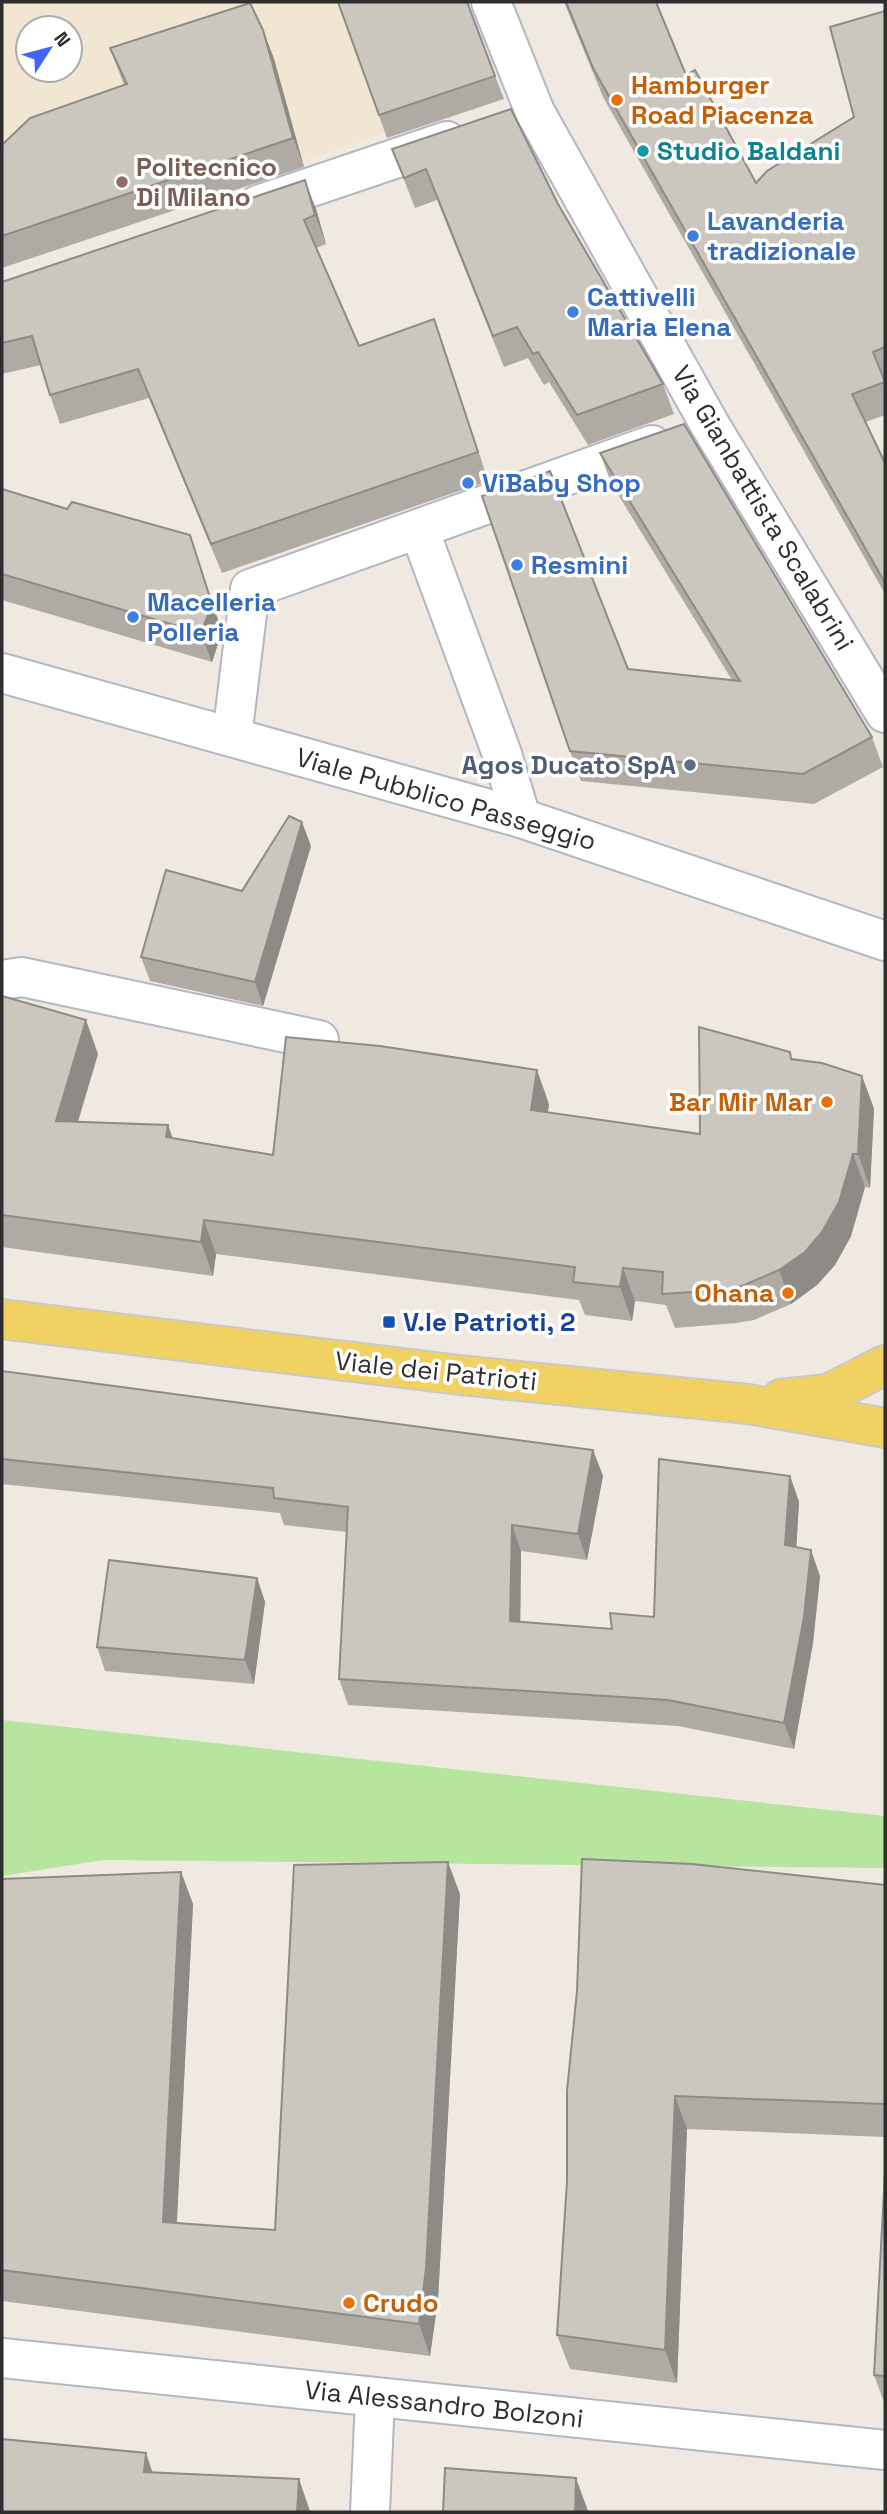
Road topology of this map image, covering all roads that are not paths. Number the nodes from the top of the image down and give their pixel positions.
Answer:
1 (491, 2) edge
2 (535, 112) junction
3 (223, 216) edge
4 (710, 425) junction
5 (419, 529) junction
6 (2, 673) edge
7 (885, 713) edge
8 (232, 737) junction
9 (521, 818) junction
10 (885, 941) edge
11 (2, 980) edge
12 (318, 1040) edge
13 (2, 1319) edge
14 (885, 1365) edge
15 (748, 1404) junction
16 (880, 1430) edge
17 (2, 2358) edge
18 (375, 2397) junction
19 (885, 2450) edge
20 (370, 2512) edge

1 - 2 street, Via Gianbattista Scalabrini
2 - 3 street
2 - 4 street, Via Gianbattista Scalabrini
4 - 5 street
4 - 7 street, Via Gianbattista Scalabrini
5 - 8 street
5 - 9 street
6 - 8 street, Viale Pubblico Passeggio
8 - 9 street, Viale Pubblico Passeggio
9 - 10 street, Viale Pubblico Passeggio
11 - 12 street
13 - 15 main road, Viale dei Patrioti
14 - 15 main road
15 - 16 main road, Viale dei Patrioti
17 - 18 street, Via Alessandro Bolzoni
18 - 19 street, Via Alessandro Bolzoni
18 - 20 street

